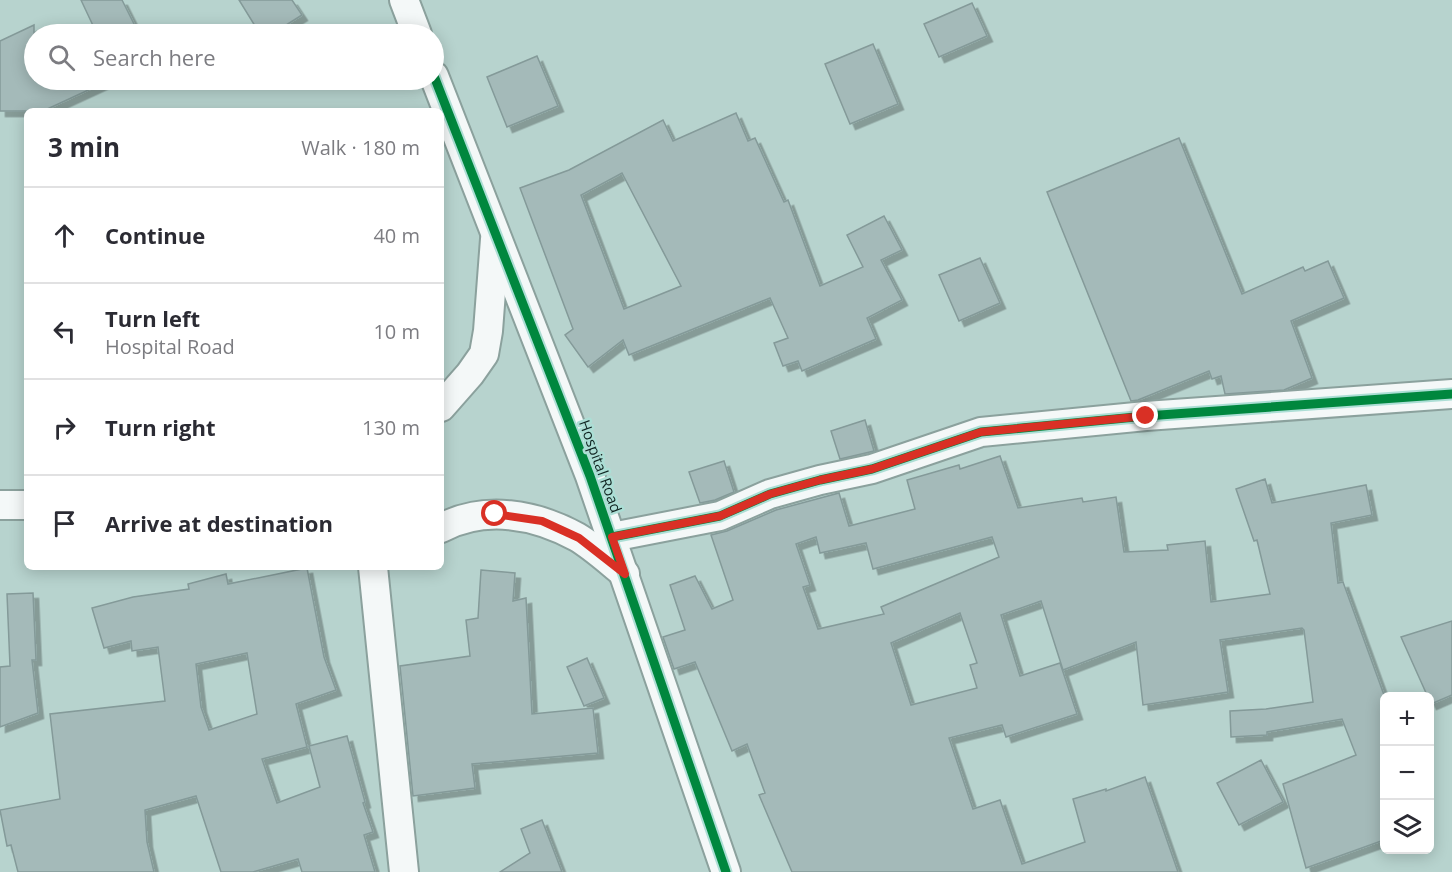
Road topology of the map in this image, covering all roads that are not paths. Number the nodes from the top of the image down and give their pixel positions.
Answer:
1 (404, 0) edge
2 (413, 24) edge
3 (439, 90) edge
4 (495, 233) junction
5 (1452, 394) edge
6 (444, 404) edge
7 (0, 505) edge
8 (24, 505) edge
9 (444, 526) edge
10 (612, 537) junction
11 (373, 570) edge
12 (625, 574) junction
13 (404, 872) edge
14 (726, 872) edge

1 - 2 street
3 - 4 street, Hospital Road
4 - 6 street
4 - 10 street, Hospital Road
5 - 10 street
7 - 8 street
9 - 12 street
10 - 12 street, Hospital Road
11 - 13 street
12 - 14 street, Hospital Road

